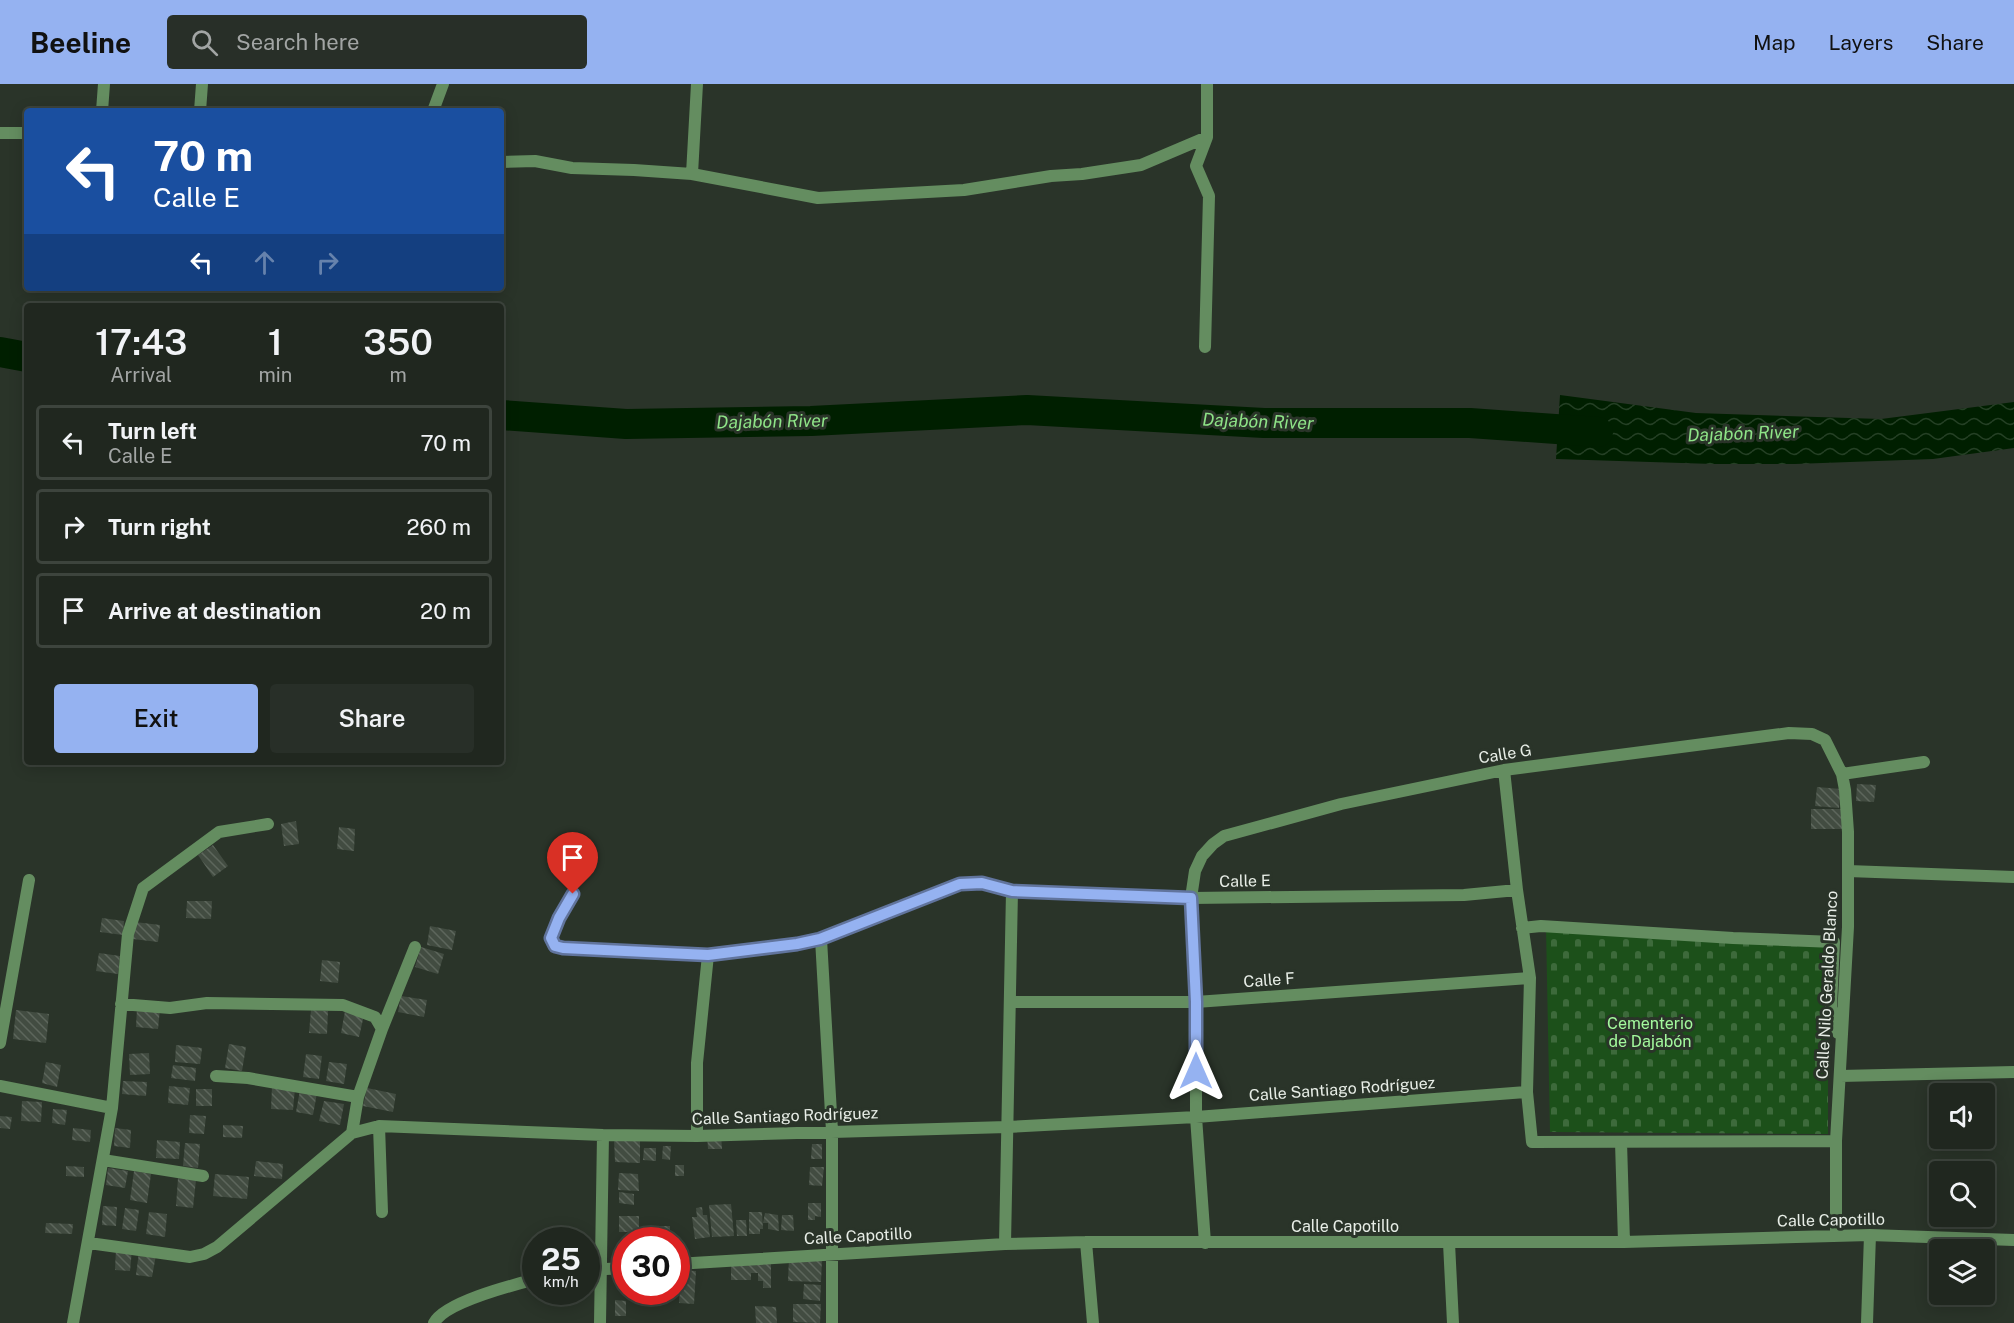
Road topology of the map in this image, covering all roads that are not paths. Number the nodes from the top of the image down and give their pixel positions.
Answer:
1 (104, 84) edge
2 (202, 84) edge
3 (443, 84) edge
4 (697, 84) edge
5 (1207, 84) edge
6 (102, 108) edge
7 (200, 108) edge
8 (434, 108) edge
9 (0, 133) edge
10 (24, 133) edge
11 (1207, 137) junction
12 (504, 162) edge
13 (692, 174) junction
14 (1204, 347) dead end
15 (1825, 740) joint
16 (1924, 762) dead end
17 (1504, 770) junction
18 (1842, 774) junction
19 (268, 824) dead end
20 (1848, 871) junction
21 (2014, 878) edge
22 (29, 880) dead end
23 (1516, 890) junction
24 (1012, 891) junction
25 (573, 894) dead end
26 (1191, 898) junction
27 (1522, 928) junction
28 (820, 939) junction
29 (415, 947) dead end
30 (708, 955) junction
31 (1530, 978) junction
32 (1010, 1002) junction
33 (1196, 1002) junction
34 (121, 1004) junction
35 (382, 1029) junction
36 (1841, 1040) junction
37 (0, 1043) edge
38 (2014, 1072) edge
39 (216, 1076) dead end
40 (1839, 1076) junction
41 (0, 1086) edge
42 (1527, 1092) junction
43 (358, 1097) junction
44 (112, 1108) junction
45 (1196, 1117) junction
46 (379, 1126) junction
47 (1007, 1127) junction
48 (832, 1131) junction
49 (352, 1133) junction
50 (603, 1135) junction
51 (698, 1136) junction
52 (1836, 1141) junction
53 (1621, 1142) junction
54 (103, 1160) junction
55 (203, 1176) dead end
56 (382, 1212) dead end
57 (1836, 1235) junction
58 (1870, 1235) junction
59 (2014, 1240) edge
60 (1086, 1242) junction
61 (1624, 1242) junction
62 (89, 1243) junction
63 (1205, 1243) junction
64 (1449, 1243) junction
65 (1005, 1244) junction
66 (834, 1254) junction
67 (690, 1263) edge
68 (602, 1269) junction
69 (612, 1269) edge
70 (522, 1283) edge
71 (436, 1320) edge
72 (73, 1323) edge
73 (600, 1323) edge
74 (832, 1323) edge
75 (1093, 1323) edge
76 (1453, 1323) edge
77 (1867, 1323) edge

1 - 6 street
2 - 7 street
3 - 8 street
4 - 13 street
5 - 11 street
9 - 10 street
11 - 13 street
11 - 14 street
12 - 13 street
15 - 17 street, Calle G
15 - 18 street, Calle Nilo Geraldo Blanco
16 - 18 street
17 - 23 street
17 - 26 street, Calle G
18 - 20 street, Calle Nilo Geraldo Blanco
19 - 34 street
20 - 21 street
20 - 36 street, Calle Nilo Geraldo Blanco
22 - 37 street
23 - 26 street, Calle E
23 - 27 street
24 - 26 street, Calle E
24 - 28 street, Calle E
24 - 32 street
25 - 30 street, Calle E
26 - 33 street
27 - 31 street
27 - 36 street
28 - 30 street, Calle E
28 - 48 street
29 - 35 street
30 - 51 street
31 - 33 street, Calle F
31 - 42 street
32 - 33 street, Calle F
32 - 47 street
33 - 45 street
34 - 35 street
34 - 44 street
35 - 43 street
36 - 40 street, Calle Nilo Geraldo Blanco
38 - 40 street
39 - 43 street
40 - 52 street, Calle Nilo Geraldo Blanco
41 - 44 street
42 - 45 street, Calle Santiago Rodríguez
42 - 53 street
43 - 49 street
44 - 54 street
45 - 47 street, Calle Santiago Rodríguez
45 - 63 street
46 - 49 street, Calle Santiago Rodríguez
46 - 50 street, Calle Santiago Rodríguez
46 - 56 street
47 - 48 street, Calle Santiago Rodríguez
47 - 65 street
48 - 51 street, Calle Santiago Rodríguez
48 - 66 street
49 - 62 street, Calle Santiago Rodríguez
50 - 51 street, Calle Santiago Rodríguez
50 - 68 street
52 - 53 street
52 - 57 street, Calle Nilo Geraldo Blanco
53 - 61 street
54 - 55 street
54 - 62 street
57 - 58 street, Calle Capotillo
57 - 61 street, Calle Capotillo
58 - 59 street, Calle Capotillo
58 - 77 street
60 - 63 street, Calle Capotillo
60 - 65 street, Calle Capotillo
60 - 75 street
61 - 64 street, Calle Capotillo
62 - 72 street
63 - 64 street, Calle Capotillo
64 - 76 street
65 - 66 street, Calle Capotillo
66 - 67 street, Calle Capotillo
66 - 74 street
68 - 69 street
68 - 73 street
70 - 71 street

